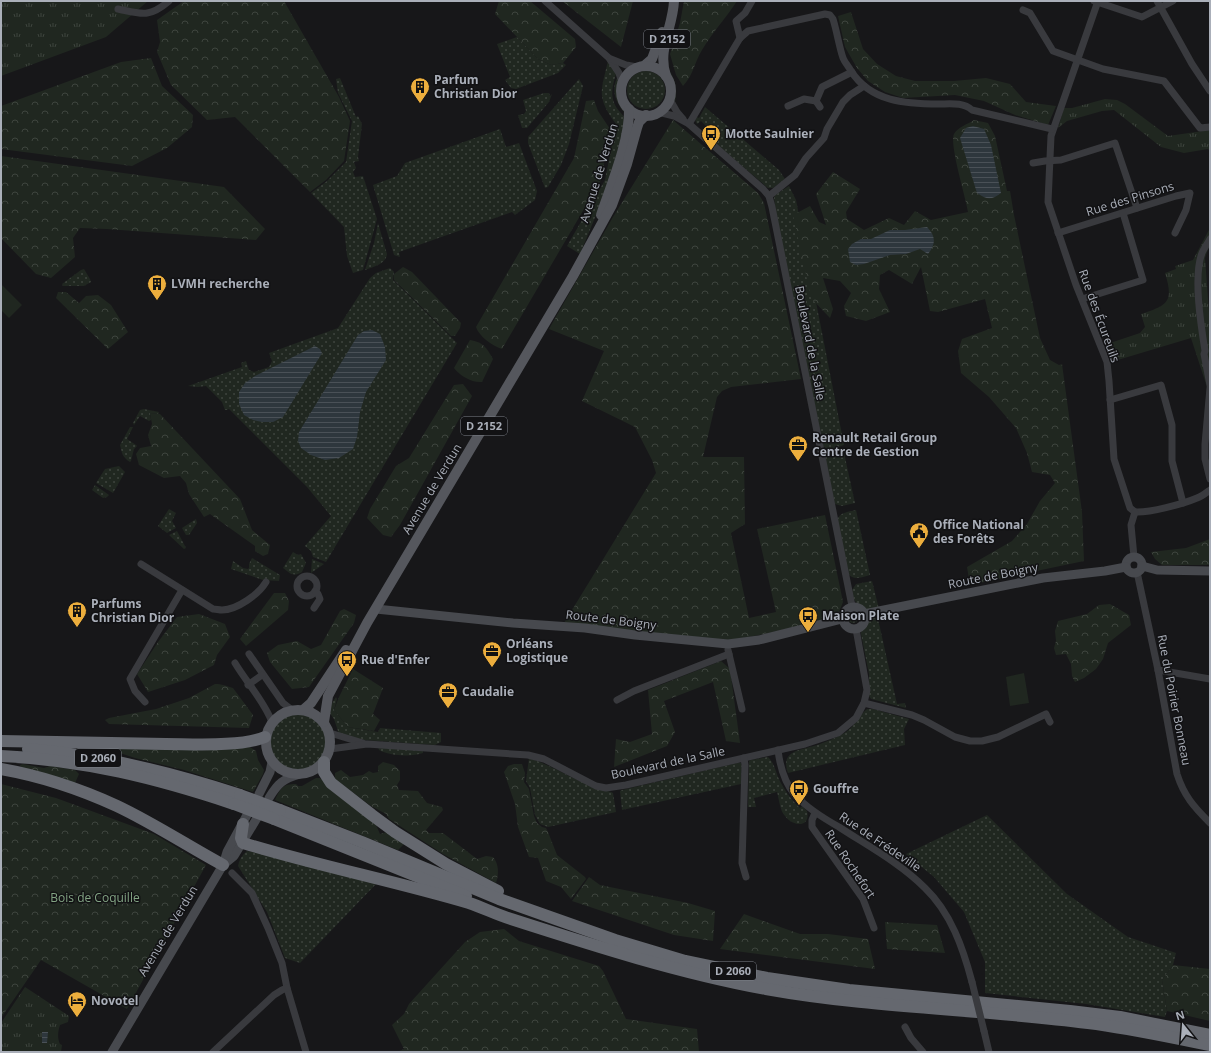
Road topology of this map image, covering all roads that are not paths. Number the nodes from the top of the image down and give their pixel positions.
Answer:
1 (169, 1) edge
2 (545, 1) edge
3 (669, 1) edge
4 (674, 1) edge
5 (752, 1) edge
6 (1096, 1) edge
7 (1172, 1) edge
8 (1158, 4) edge
9 (118, 9) dead end
10 (1023, 10) dead end
11 (740, 38) junction
12 (609, 58) junction
13 (1077, 59) junction
14 (641, 67) junction
15 (852, 72) junction
16 (666, 76) junction
17 (622, 83) junction
18 (864, 86) junction
19 (1210, 91) edge
20 (669, 98) junction
21 (788, 106) dead end
22 (629, 109) junction
23 (658, 112) junction
24 (646, 116) junction
25 (687, 122) junction
26 (1210, 127) edge
27 (1052, 129) junction
28 (1050, 161) junction
29 (1033, 163) dead end
30 (769, 196) junction
31 (1137, 208) junction
32 (1123, 213) junction
33 (1175, 233) dead end
34 (1058, 234) junction
35 (1210, 239) edge
36 (591, 243) junction
37 (1082, 299) junction
38 (1210, 385) edge
39 (1210, 388) edge
40 (1110, 400) junction
41 (1210, 479) edge
42 (1210, 490) edge
43 (1182, 503) junction
44 (1135, 512) junction
45 (1134, 556) junction
46 (141, 564) dead end
47 (1126, 567) junction
48 (1140, 569) junction
49 (1210, 571) edge
50 (266, 582) dead end
51 (182, 590) junction
52 (315, 591) dead end
53 (852, 606) junction
54 (314, 608) dead end
55 (376, 609) junction
56 (864, 614) junction
57 (842, 619) junction
58 (367, 623) junction
59 (856, 629) junction
60 (728, 644) junction
61 (249, 654) dead end
62 (729, 654) junction
63 (235, 663) dead end
64 (1158, 670) junction
65 (262, 675) junction
66 (1210, 679) edge
67 (248, 685) junction
68 (618, 700) dead end
69 (145, 702) dead end
70 (864, 703) junction
71 (742, 709) dead end
72 (292, 710) junction
73 (303, 710) junction
74 (272, 722) junction
75 (324, 722) junction
76 (1050, 722) dead end
77 (330, 733) junction
78 (265, 737) junction
79 (1, 741) edge
80 (367, 744) junction
81 (1, 747) edge
82 (330, 749) junction
83 (778, 750) junction
84 (1, 756) edge
85 (744, 758) junction
86 (272, 762) junction
87 (324, 762) junction
88 (1, 769) edge
89 (300, 774) junction
90 (258, 794) dead end
91 (269, 798) dead end
92 (237, 800) junction
93 (815, 813) junction
94 (277, 815) junction
95 (257, 818) dead end
96 (245, 819) joint
97 (1210, 823) edge
98 (243, 843) junction
99 (228, 869) junction
100 (746, 877) dead end
101 (569, 924) junction
102 (874, 928) dead end
103 (589, 943) junction
104 (287, 988) junction
105 (904, 1027) dead end
106 (1210, 1035) edge
107 (1210, 1045) edge
108 (112, 1052) edge
109 (213, 1052) edge
110 (306, 1052) edge
111 (923, 1052) edge
112 (989, 1052) edge

1 - 9 street
2 - 12 street
3 - 14 main road, D 2152
4 - 16 main road, D 2152
5 - 11 street
6 - 8 street
6 - 13 street
7 - 8 street
8 - 19 street
10 - 13 street
11 - 15 street
11 - 25 street
12 - 14 street
12 - 17 street
13 - 26 street
13 - 27 street
14 - 16 main road
14 - 17 main road
15 - 18 street
15 - 21 street
16 - 20 main road
17 - 22 main road
18 - 27 street
18 - 30 street
20 - 23 main road
20 - 25 street, Boulevard de la Salle
22 - 24 main road
22 - 36 main road, Avenue de Verdun / D 2152
23 - 24 main road
23 - 25 street, Boulevard de la Salle
24 - 36 main road, Avenue de Verdun / D 2152
25 - 30 street, Boulevard de la Salle
27 - 28 street, Rue des Écureuils
28 - 29 street
28 - 31 street
28 - 34 street, Rue des Écureuils
30 - 53 street, Boulevard de la Salle
31 - 32 street, Rue des Pinsons
31 - 33 street, Rue des Pinsons
32 - 34 street, Rue des Pinsons
32 - 37 street
34 - 37 street, Rue des Écureuils
35 - 38 street
36 - 55 main road, Avenue de Verdun / D 2152
37 - 40 street, Rue des Écureuils
39 - 41 street
40 - 43 street
40 - 44 street, Rue des Écureuils
42 - 43 street
43 - 44 street
44 - 45 street
45 - 47 street
45 - 48 street
46 - 51 street
47 - 48 street
47 - 56 street, Route de Boigny
48 - 49 street
48 - 64 street, Rue du Poirier Bonneau
50 - 51 street
51 - 69 street
52 - 54 street
53 - 56 street
53 - 57 street
55 - 58 main road, Avenue de Verdun / D 2152
55 - 60 street, Route de Boigny
56 - 59 street
57 - 59 street
57 - 60 street, Route de Boigny
58 - 73 main road, Avenue de Verdun / D 2152
58 - 75 main road, Avenue de Verdun / D 2152
59 - 70 street, Boulevard de la Salle
60 - 62 street
61 - 65 street
62 - 68 street
62 - 71 street
63 - 67 street
64 - 66 street
64 - 97 street, Rue du Poirier Bonneau
65 - 67 street
65 - 72 street
67 - 74 street
70 - 76 street
70 - 83 street, Boulevard de la Salle
72 - 73 main road
72 - 74 main road
73 - 75 main road
74 - 78 main road
75 - 77 main road
77 - 80 street, Boulevard de la Salle
77 - 82 main road
78 - 79 highway
78 - 86 main road
80 - 82 street, Boulevard de la Salle
80 - 85 street, Boulevard de la Salle
81 - 92 highway, D 2060
82 - 87 main road
83 - 85 street, Boulevard de la Salle
83 - 93 street, Rue de Frédeville
84 - 92 highway, D 2060
85 - 100 street
86 - 89 main road
86 - 90 street
87 - 89 main road
87 - 101 highway
88 - 99 highway
89 - 91 street
92 - 94 highway, D 2060, bridge
93 - 102 street, Rue Rochefort
93 - 112 street, Rue de Frédeville, bridge
94 - 101 highway, D 2060
94 - 103 highway, D 2060
95 - 98 street, Avenue de Verdun
96 - 98 highway
96 - 99 street, Avenue de Verdun
98 - 99 street, Avenue de Verdun
98 - 103 highway
99 - 104 street
99 - 108 street, Avenue de Verdun
101 - 106 highway, D 2060
103 - 107 highway, D 2060
104 - 109 street
104 - 110 street
105 - 111 street

